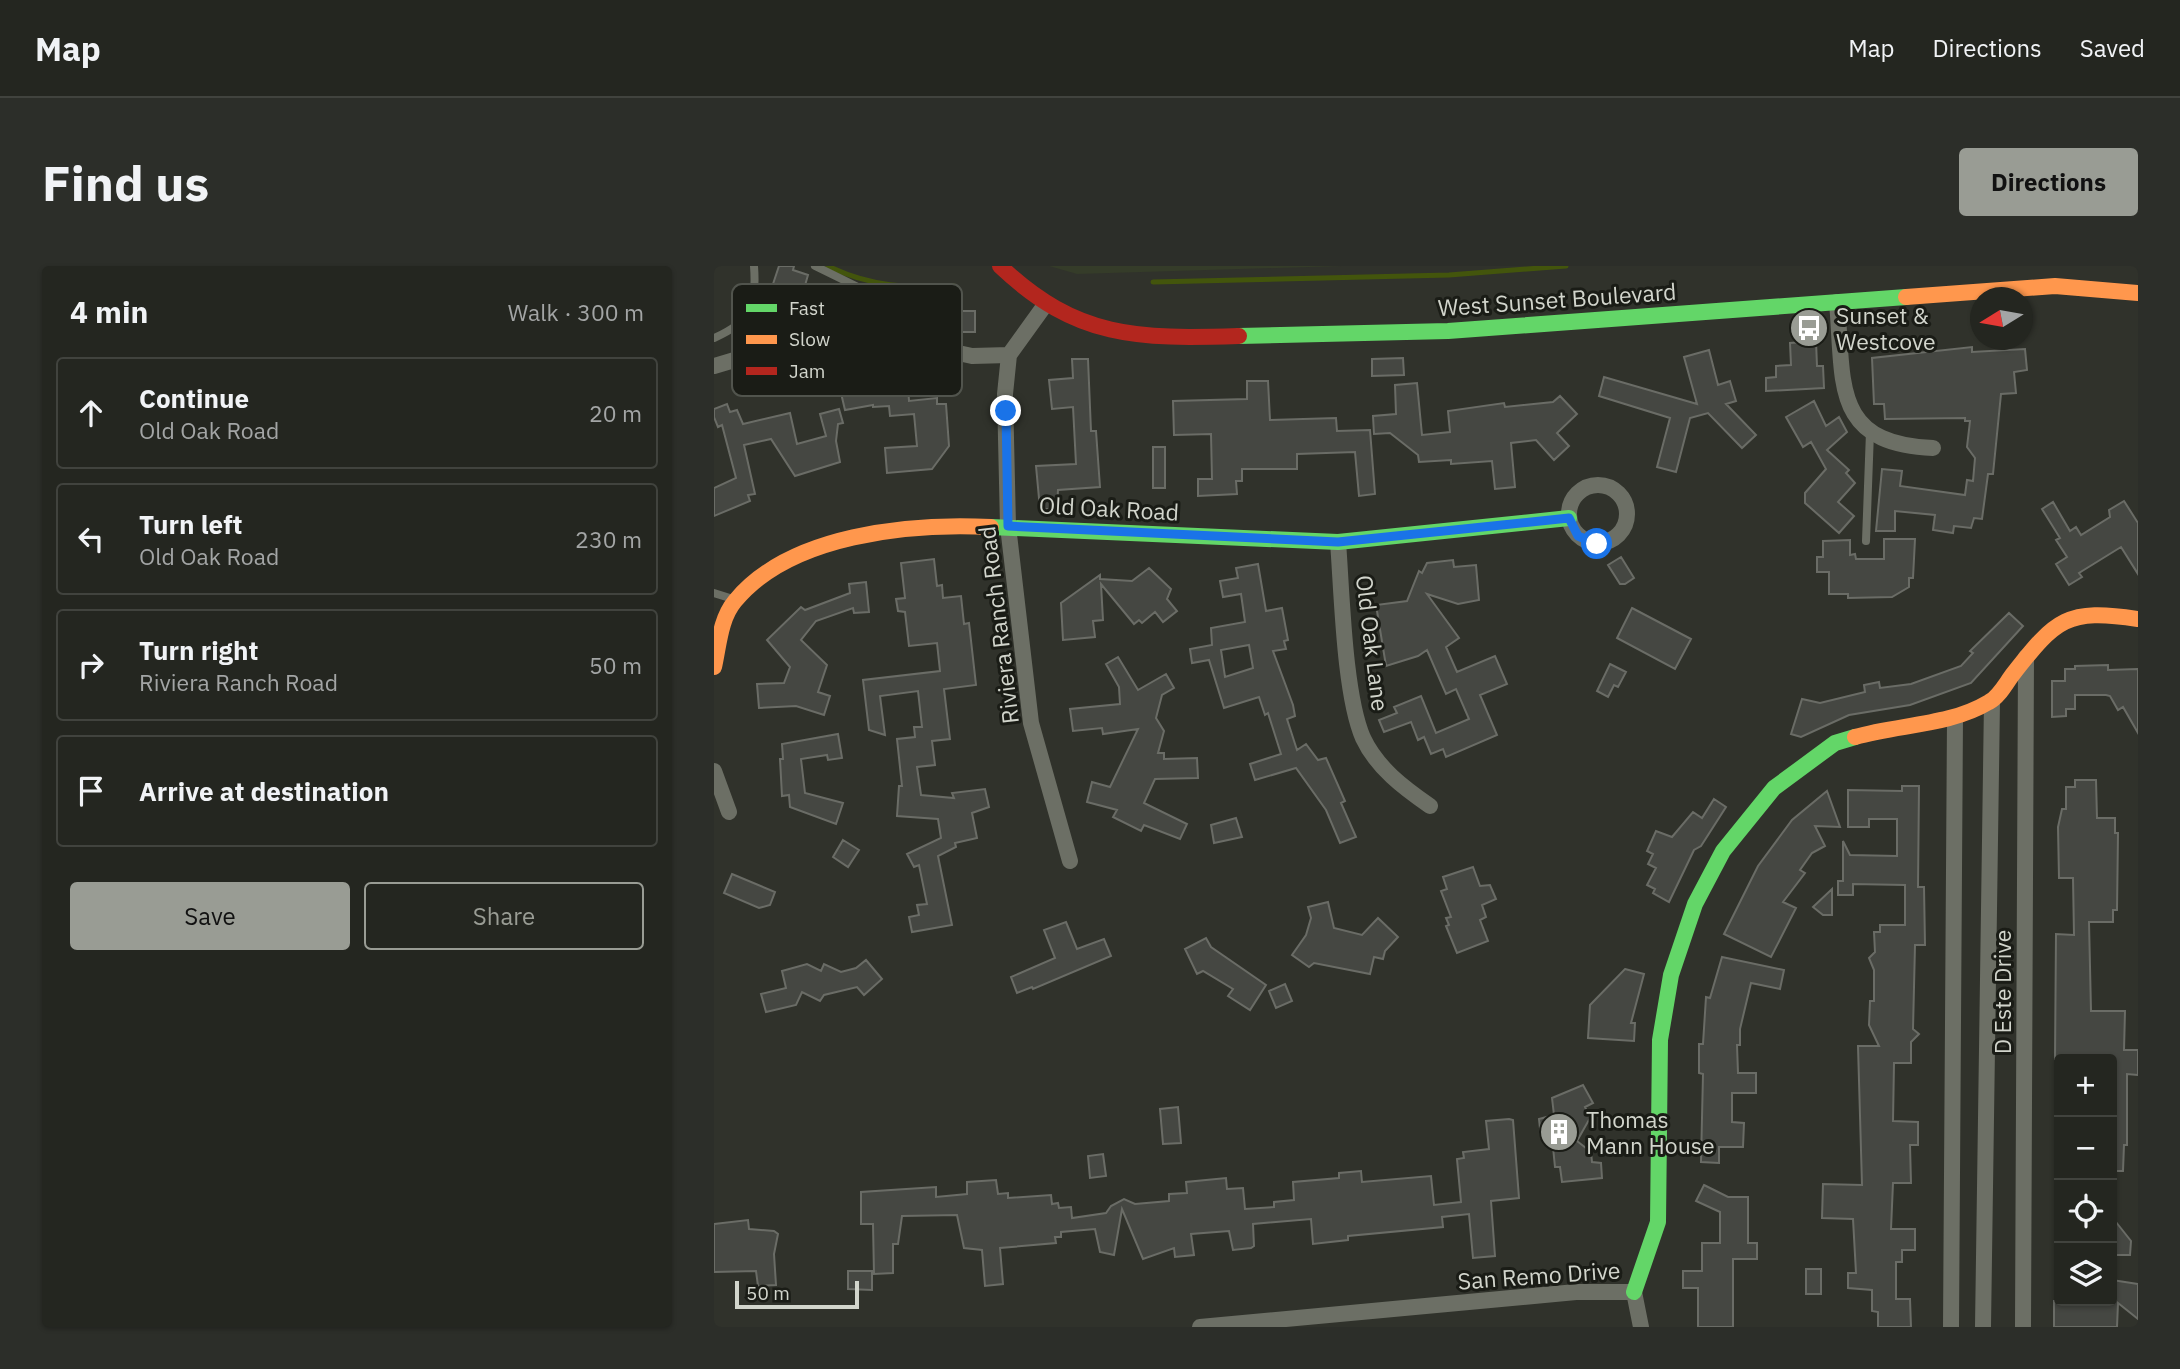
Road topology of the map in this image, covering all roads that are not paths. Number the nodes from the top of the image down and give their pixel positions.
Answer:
1 (754, 266) edge
2 (815, 266) edge
3 (1000, 266) edge
4 (755, 284) edge
5 (851, 284) edge
6 (2138, 293) edge
7 (1837, 302) junction
8 (1045, 305) junction
9 (732, 330) edge
10 (714, 338) edge
11 (962, 354) edge
12 (1009, 355) junction
13 (732, 360) edge
14 (714, 366) edge
15 (1870, 432) junction
16 (1933, 448) dead end
17 (1569, 518) dead end
18 (1008, 526) junction
19 (1866, 541) dead end
20 (1338, 542) junction
21 (714, 593) edge
22 (736, 600) junction
23 (2138, 619) edge
24 (717, 636) edge
25 (2026, 657) junction
26 (714, 667) edge
27 (1992, 701) junction
28 (1955, 718) junction
29 (714, 771) edge
30 (1430, 806) dead end
31 (729, 812) dead end
32 (1070, 861) dead end
33 (1634, 1293) junction
34 (1282, 1323) edge
35 (1200, 1327) edge
36 (1641, 1327) edge
37 (1951, 1327) edge
38 (1983, 1327) edge
39 (2023, 1327) edge

1 - 4 lane
2 - 5 lane
3 - 8 street, West Sunset Boulevard
6 - 7 street, West Sunset Boulevard
7 - 8 street, West Sunset Boulevard
7 - 15 street
8 - 12 street, Riviera Ranch Road
9 - 10 lane
11 - 12 street
12 - 18 street, Riviera Ranch Road
13 - 14 street
15 - 16 street
15 - 19 lane
17 - 20 street, Old Oak Road
18 - 20 street, Old Oak Road
18 - 22 street, Old Oak Road
18 - 32 street, Riviera Ranch Road
20 - 30 street, Old Oak Lane
21 - 22 lane
22 - 24 street, Old Oak Road
23 - 25 street, San Remo Drive
24 - 26 street, Old Oak Road
25 - 27 street, San Remo Drive
25 - 39 street, D Este Drive
27 - 28 street, San Remo Drive
27 - 38 street, D Este Drive
28 - 33 street, San Remo Drive
28 - 37 street
29 - 31 street
33 - 34 street, San Remo Drive
33 - 36 street
34 - 35 street, San Remo Drive

